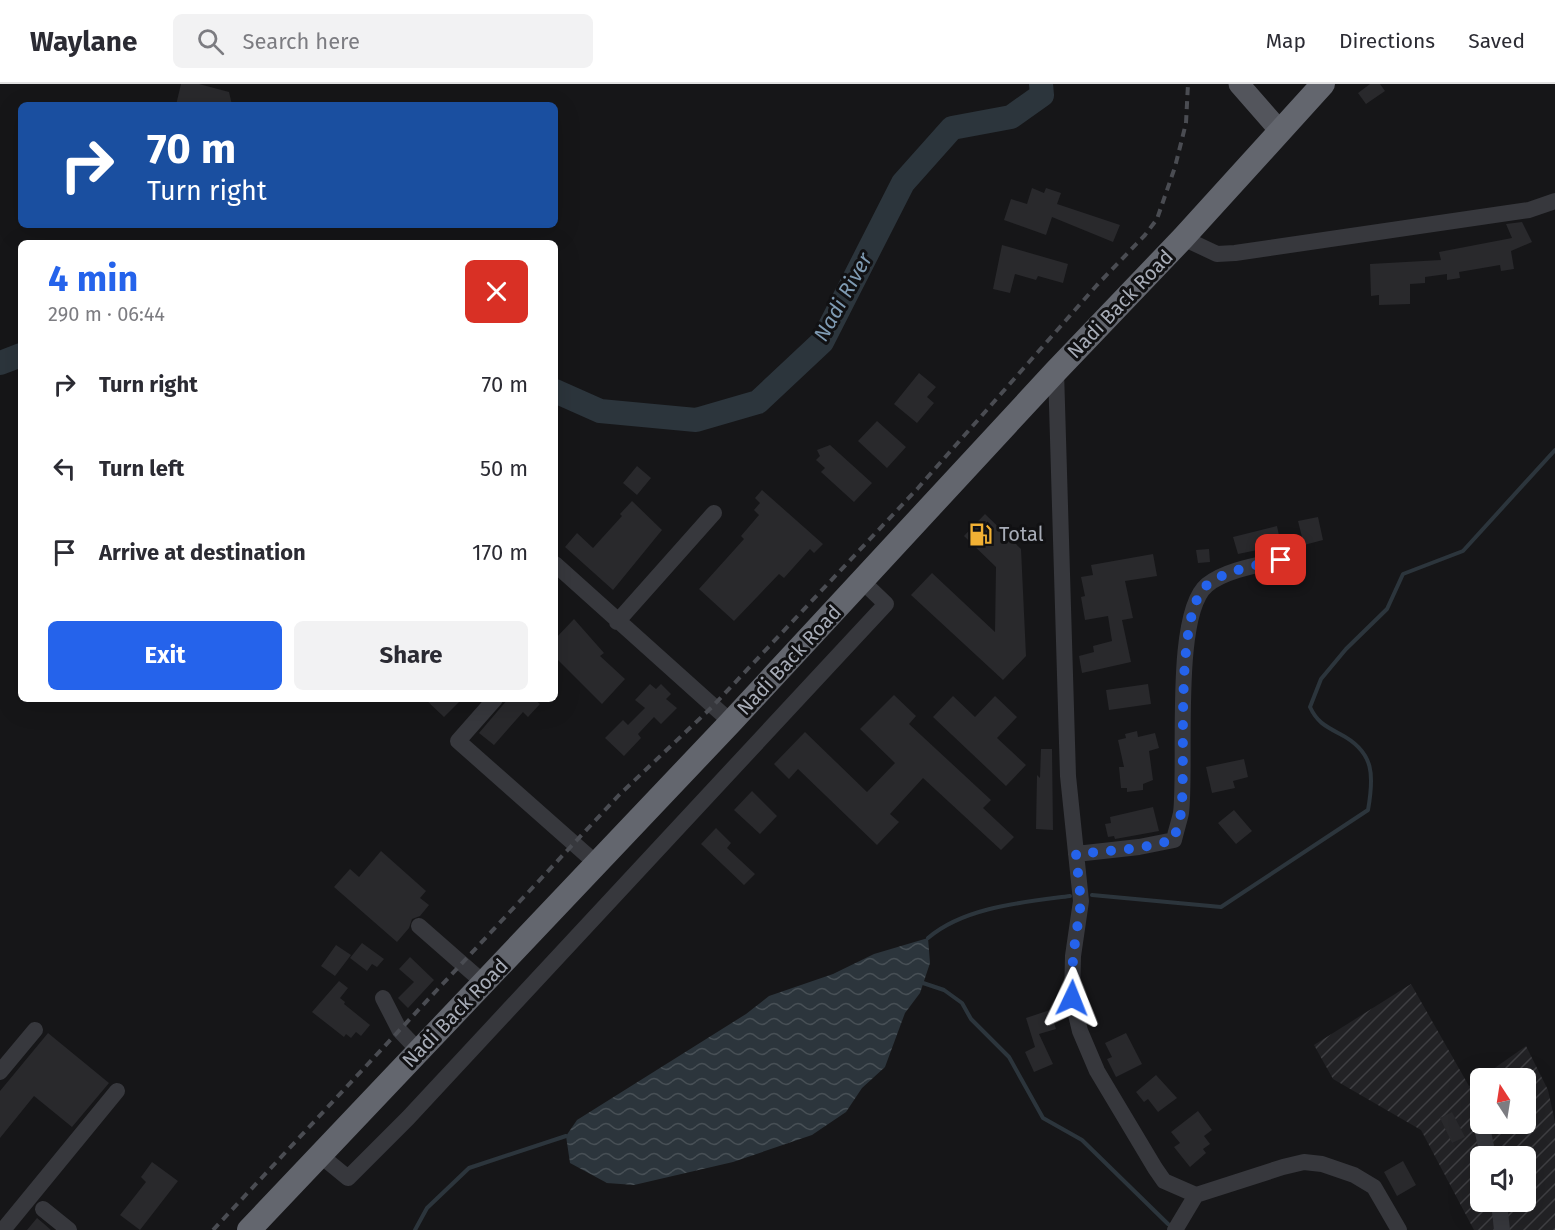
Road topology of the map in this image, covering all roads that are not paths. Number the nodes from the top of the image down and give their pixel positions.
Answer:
1 (1239, 84) edge
2 (1323, 84) edge
3 (1280, 131) junction
4 (1555, 201) edge
5 (1184, 238) junction
6 (1056, 371) junction
7 (714, 513) dead end
8 (1281, 560) dead end
9 (558, 567) edge
10 (862, 581) junction
11 (617, 622) junction
12 (492, 702) edge
13 (731, 722) junction
14 (1076, 854) junction
15 (597, 864) junction
16 (419, 926) dead end
17 (484, 983) junction
18 (383, 998) dead end
19 (35, 1030) dead end
20 (419, 1051) junction
21 (0, 1072) edge
22 (117, 1090) dead end
23 (321, 1155) junction
24 (1196, 1195) junction
25 (43, 1209) dead end
26 (1500, 1212) edge
27 (3, 1230) edge
28 (69, 1230) edge
29 (249, 1230) edge
30 (1175, 1230) edge
31 (1399, 1230) edge
32 (1502, 1230) edge

1 - 3 main road
2 - 3 highway, Nadi Back Road
3 - 5 highway, Nadi Back Road
4 - 5 street
5 - 6 highway, Nadi Back Road
6 - 10 highway, Nadi Back Road
6 - 14 street
7 - 11 street
8 - 14 street
9 - 11 street
10 - 13 highway, Nadi Back Road
10 - 23 street
11 - 13 street
12 - 15 street
13 - 15 highway, Nadi Back Road
14 - 24 street
15 - 17 highway, Nadi Back Road
16 - 17 street
17 - 20 highway, Nadi Back Road
18 - 20 street
19 - 21 street
20 - 23 highway, Nadi Back Road
22 - 27 street
23 - 29 highway, Nadi Back Road
24 - 30 street
24 - 31 street
25 - 28 street
26 - 32 street

